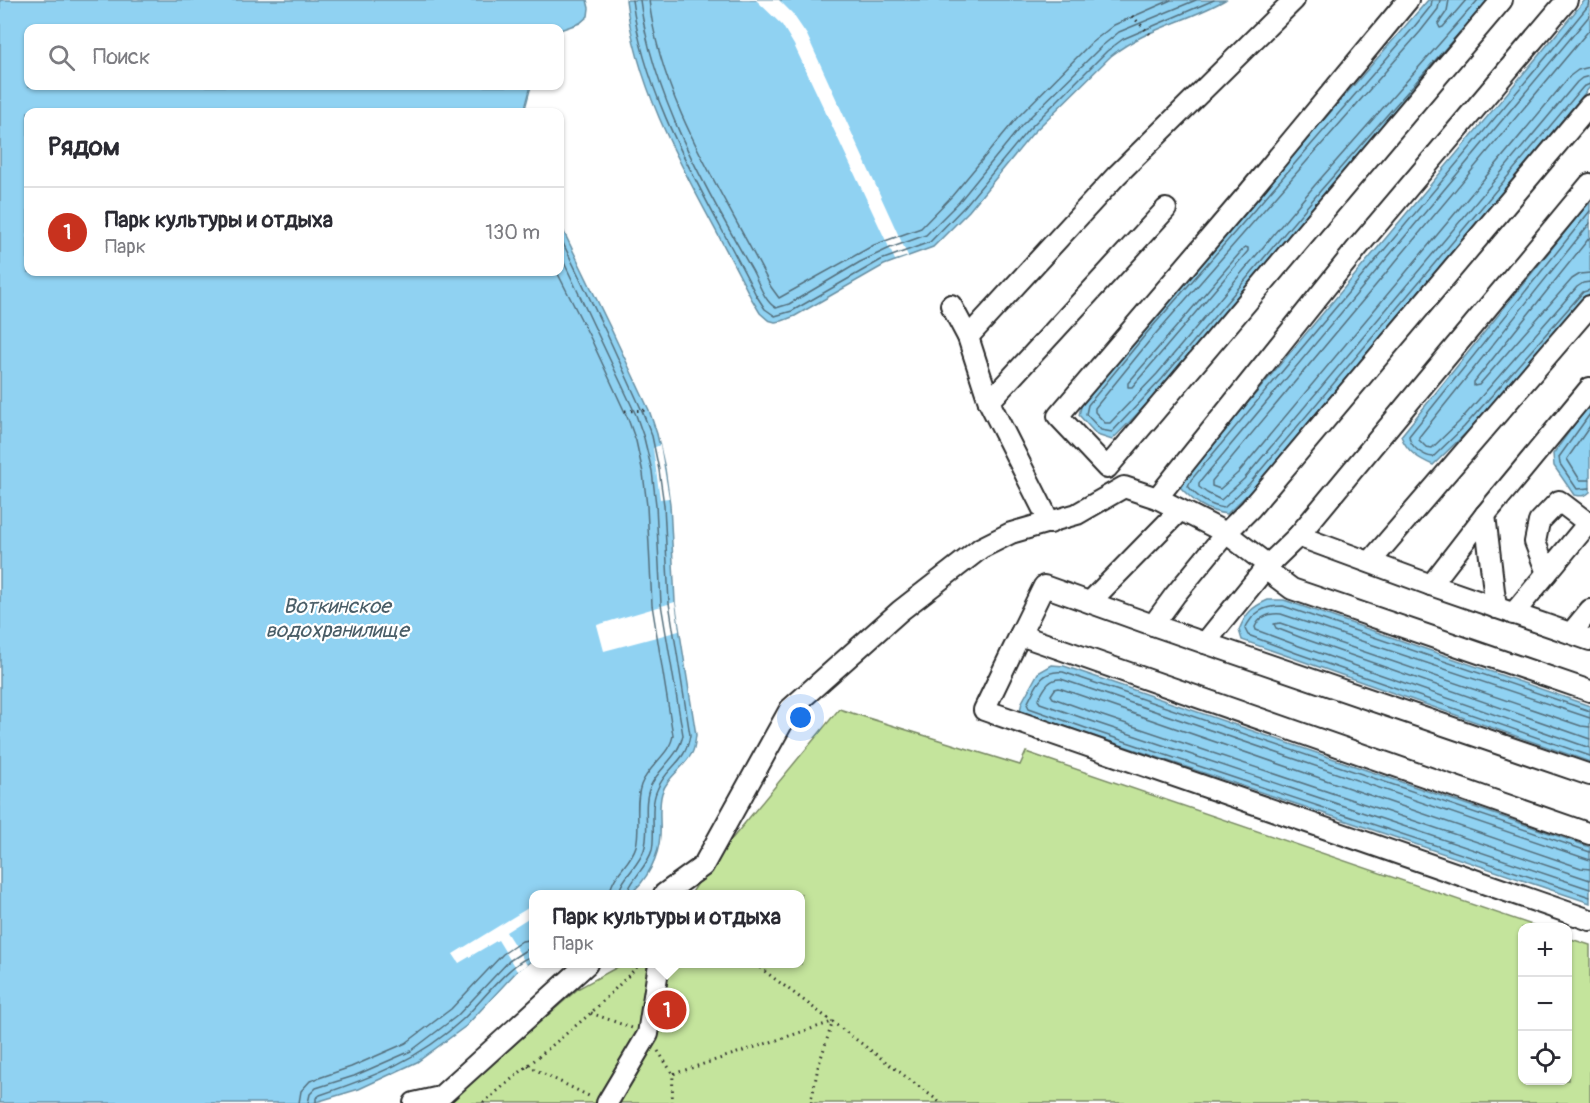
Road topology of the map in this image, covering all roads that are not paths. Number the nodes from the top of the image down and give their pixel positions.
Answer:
1 (1294, 0) edge
2 (1408, 0) edge
3 (1502, 0) edge
4 (1567, 0) edge
5 (1590, 105) edge
6 (1590, 184) edge
7 (1166, 208) dead end
8 (951, 305) dead end
9 (1590, 306) edge
10 (968, 337) junction
11 (1590, 388) edge
12 (989, 402) junction
13 (1107, 468) junction
14 (1124, 487) junction
15 (1157, 498) junction
16 (1180, 510) junction
17 (1485, 515) junction
18 (1589, 522) edge
19 (1050, 523) junction
20 (1226, 532) junction
21 (1298, 536) junction
22 (1370, 562) junction
23 (1268, 565) junction
24 (1547, 573) junction
25 (1431, 585) junction
26 (1090, 602) junction
27 (1590, 610) edge
28 (1504, 611) junction
29 (1153, 625) junction
30 (1571, 633) junction
31 (1020, 635) junction
32 (1590, 640) edge
33 (1205, 643) junction
34 (1590, 691) edge
35 (1590, 775) edge
36 (1590, 834) edge
37 (670, 890) edge
38 (1590, 920) edge
39 (582, 968) edge
40 (658, 968) edge
41 (601, 1101) edge
42 (414, 1103) edge

1 - 10 lane
2 - 13 lane
3 - 13 lane
4 - 15 lane
5 - 20 lane
6 - 21 lane
7 - 12 lane
8 - 10 lane
9 - 22 lane
10 - 12 lane
11 - 17 lane
12 - 19 lane
13 - 14 lane
14 - 15 lane
14 - 19 lane
15 - 16 lane
16 - 20 lane
16 - 26 lane
17 - 25 lane
17 - 28 lane
18 - 24 lane
18 - 24 lane
19 - 37 lane
20 - 23 lane
20 - 29 lane
21 - 22 lane
21 - 23 lane
22 - 25 lane
23 - 33 lane
23 - 34 lane
24 - 28 lane
25 - 28 lane
26 - 29 lane
26 - 31 lane
27 - 30 lane
28 - 30 lane
29 - 33 lane
30 - 32 lane
31 - 36 lane
31 - 38 lane
33 - 35 lane
39 - 42 lane
40 - 41 lane

